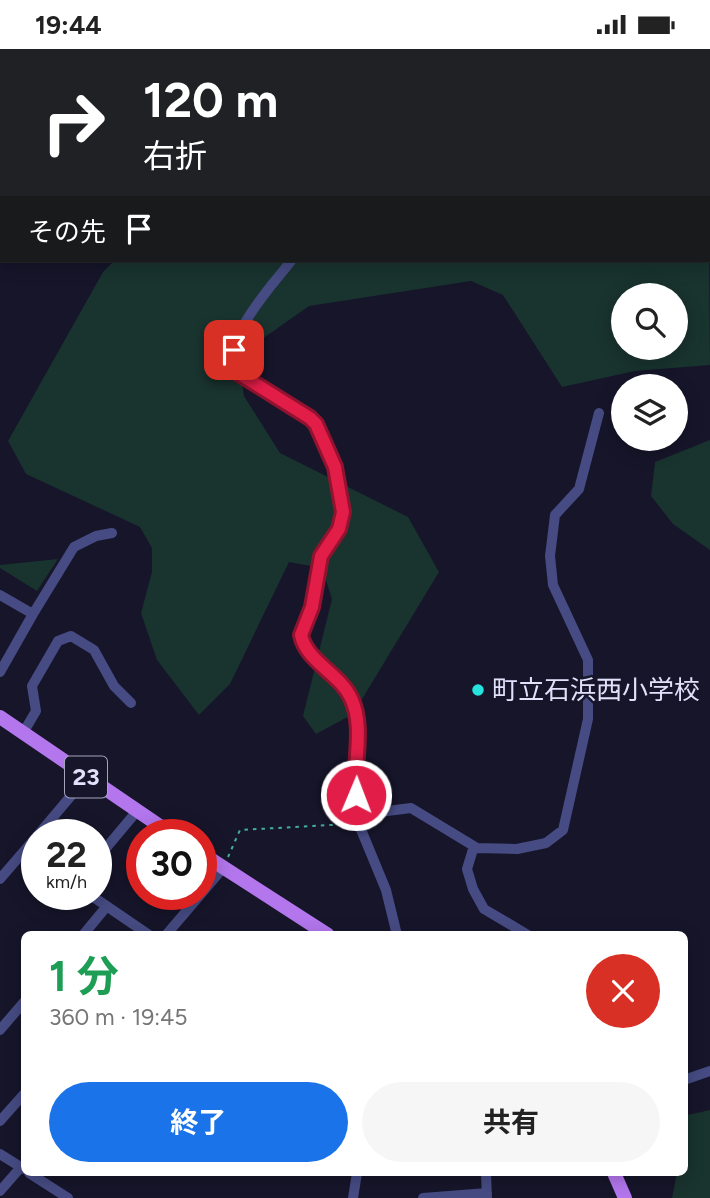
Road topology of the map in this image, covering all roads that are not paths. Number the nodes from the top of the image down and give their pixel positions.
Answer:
1 (289, 263) edge
2 (599, 413) dead end
3 (112, 533) dead end
4 (0, 595) edge
5 (33, 614) junction
6 (0, 672) edge
7 (131, 702) dead end
8 (0, 717) edge
9 (23, 733) junction
10 (86, 778) junction
11 (137, 811) junction
12 (51, 819) edge
13 (149, 819) edge
14 (356, 819) junction
15 (112, 841) edge
16 (474, 846) junction
17 (21, 855) edge
18 (217, 864) edge
19 (223, 868) junction
20 (217, 875) edge
21 (0, 879) edge
22 (112, 909) edge
23 (104, 910) edge
24 (187, 910) edge
25 (86, 931) edge
26 (143, 931) edge
27 (169, 931) edge
28 (322, 931) edge
29 (396, 931) edge
30 (521, 931) edge
31 (21, 1006) edge
32 (0, 1030) edge
33 (710, 1070) edge
34 (688, 1078) edge
35 (21, 1097) edge
36 (0, 1121) edge
37 (0, 1154) edge
38 (21, 1167) edge
39 (21, 1173) edge
40 (34, 1176) edge
41 (357, 1176) edge
42 (486, 1176) edge
43 (615, 1176) edge
44 (0, 1191) edge
45 (487, 1195) edge
46 (67, 1198) edge
47 (353, 1198) edge
48 (423, 1198) edge
49 (625, 1198) edge

1 - 14 street
2 - 16 street
3 - 5 street
4 - 5 street
5 - 6 street
7 - 9 street
8 - 9 main road, 23
9 - 10 main road, 23
10 - 11 main road, 23
10 - 12 street
11 - 13 main road, 23
11 - 15 street
14 - 16 street
14 - 29 street
16 - 30 street
17 - 21 street
18 - 19 main road
19 - 20 street
19 - 28 main road
22 - 26 street
23 - 25 street
24 - 27 street
31 - 32 street
33 - 34 street
35 - 36 street
37 - 38 street
39 - 44 street
40 - 46 street
41 - 47 street
42 - 45 street
43 - 49 main road
45 - 48 street

